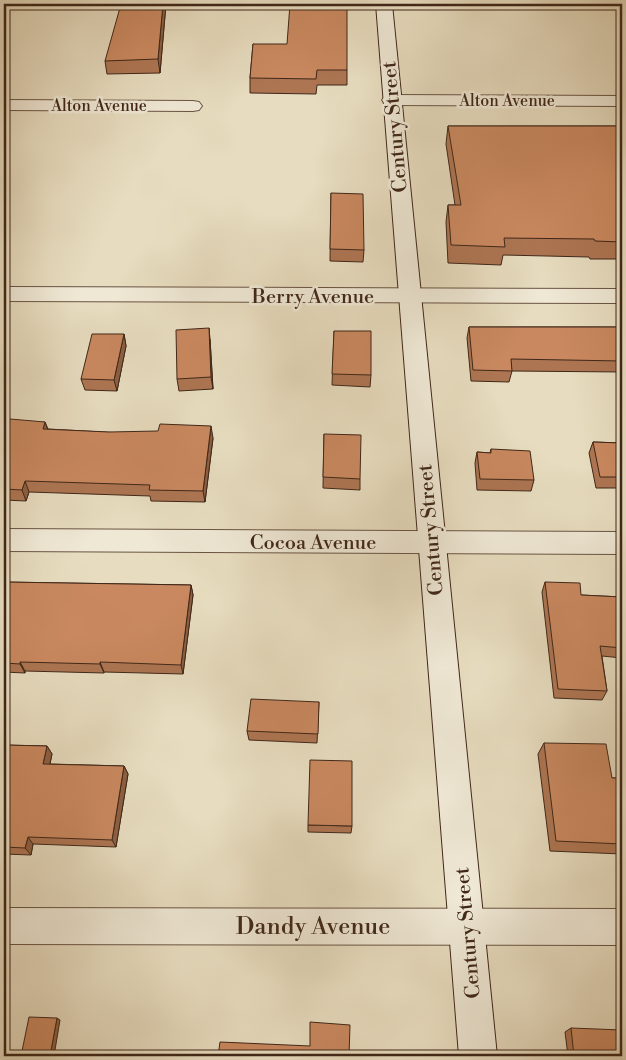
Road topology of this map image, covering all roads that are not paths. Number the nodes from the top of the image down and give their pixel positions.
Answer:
1 (384, 4) edge
2 (392, 100) junction
3 (622, 101) edge
4 (4, 105) edge
5 (193, 106) dead end
6 (4, 294) edge
7 (410, 296) junction
8 (622, 296) edge
9 (4, 540) edge
10 (431, 543) junction
11 (622, 543) edge
12 (4, 926) edge
13 (467, 927) junction
14 (622, 927) edge
15 (478, 1056) edge

1 - 2 street, Century Street
2 - 3 street, Alton Avenue
2 - 7 street, Century Street
4 - 5 street, Alton Avenue
6 - 7 street, Berry Avenue
7 - 8 street, Berry Avenue
7 - 10 street, Century Street
9 - 10 street, Cocoa Avenue
10 - 11 street, Cocoa Avenue
10 - 13 street, Century Street
12 - 13 street, Dandy Avenue
13 - 14 street, Dandy Avenue
13 - 15 street, Century Street

